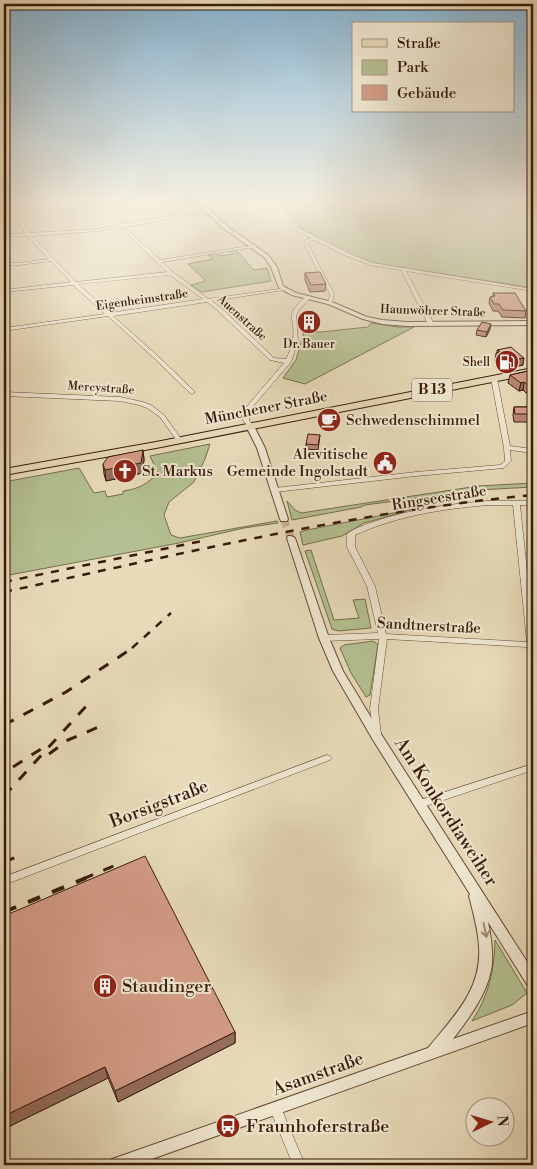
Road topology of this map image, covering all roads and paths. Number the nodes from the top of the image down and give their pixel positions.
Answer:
1 (49, 257) edge
2 (155, 257) edge
3 (188, 257) edge
4 (265, 257) edge
5 (313, 257) edge
6 (355, 257) edge
7 (52, 260) junction
8 (160, 261) junction
9 (4, 264) edge
10 (403, 269) junction
11 (171, 272) junction
12 (74, 283) junction
13 (284, 289) junction
14 (533, 290) edge
15 (4, 291) edge
16 (307, 298) junction
17 (208, 301) junction
18 (330, 302) junction
19 (108, 315) junction
20 (431, 324) junction
21 (533, 324) edge
22 (4, 330) edge
23 (288, 362) junction
24 (533, 370) edge
25 (494, 378) junction
26 (192, 392) dead end
27 (4, 394) edge
28 (250, 426) junction
29 (179, 440) junction
30 (507, 448) junction
31 (533, 451) edge
32 (4, 472) edge
33 (275, 490) junction
34 (516, 503) junction
35 (533, 503) edge
36 (284, 519) tunnel mouth
37 (351, 534) joint
38 (291, 538) tunnel mouth
39 (383, 636) junction
40 (324, 638) junction
41 (532, 645) edge
42 (533, 663) edge
43 (377, 737) junction
44 (327, 758) dead end
45 (533, 767) edge
46 (420, 804) junction
47 (4, 881) edge
48 (472, 884) junction
49 (533, 982) edge
50 (533, 1017) edge
51 (433, 1052) junction
52 (276, 1109) junction
53 (141, 1160) edge
54 (115, 1165) edge
55 (299, 1165) edge

1 - 7 street
2 - 8 street, Auenstraße
3 - 8 street
4 - 13 street
5 - 18 street
6 - 10 street
7 - 9 street
7 - 12 street
8 - 11 street, Auenstraße
10 - 14 street
10 - 20 street
11 - 12 street
11 - 17 street, Auenstraße
12 - 15 street
12 - 19 street
13 - 16 street, Haunwöhrer Straße
13 - 17 street, Eigenheimstraße
16 - 18 street, Haunwöhrer Straße
16 - 23 street
17 - 19 street, Eigenheimstraße
17 - 23 street, Auenstraße
18 - 20 street, Haunwöhrer Straße
19 - 22 street, Eigenheimstraße
19 - 26 street
20 - 21 street, Haunwöhrer Straße
23 - 28 street
24 - 25 main road, Münchener Straße / B 13
25 - 28 main road, Münchener Straße / B 13
25 - 30 street
27 - 29 street, Mercystraße
28 - 29 main road, Münchener Straße / B 13
28 - 33 street
29 - 32 main road, Münchener Straße / B 13
30 - 31 street
30 - 33 street
33 - 36 street
34 - 35 street, Ringseestraße
34 - 37 street, Ringseestraße
34 - 41 street
37 - 39 street, Am Konkordiaweiher
38 - 40 street
39 - 40 street, Sandtnerstraße
39 - 41 street, Sandtnerstraße
39 - 43 street, Am Konkordiaweiher
40 - 43 street
41 - 42 street
43 - 46 street, Am Konkordiaweiher
44 - 47 street, Borsigstraße
45 - 46 street
46 - 48 street, Am Konkordiaweiher
48 - 49 street, Am Konkordiaweiher
48 -> 51 street
50 - 51 street, Asamstraße
51 - 52 street, Asamstraße
52 - 53 street, Asamstraße
52 - 55 street
53 - 54 street, Asamstraße

